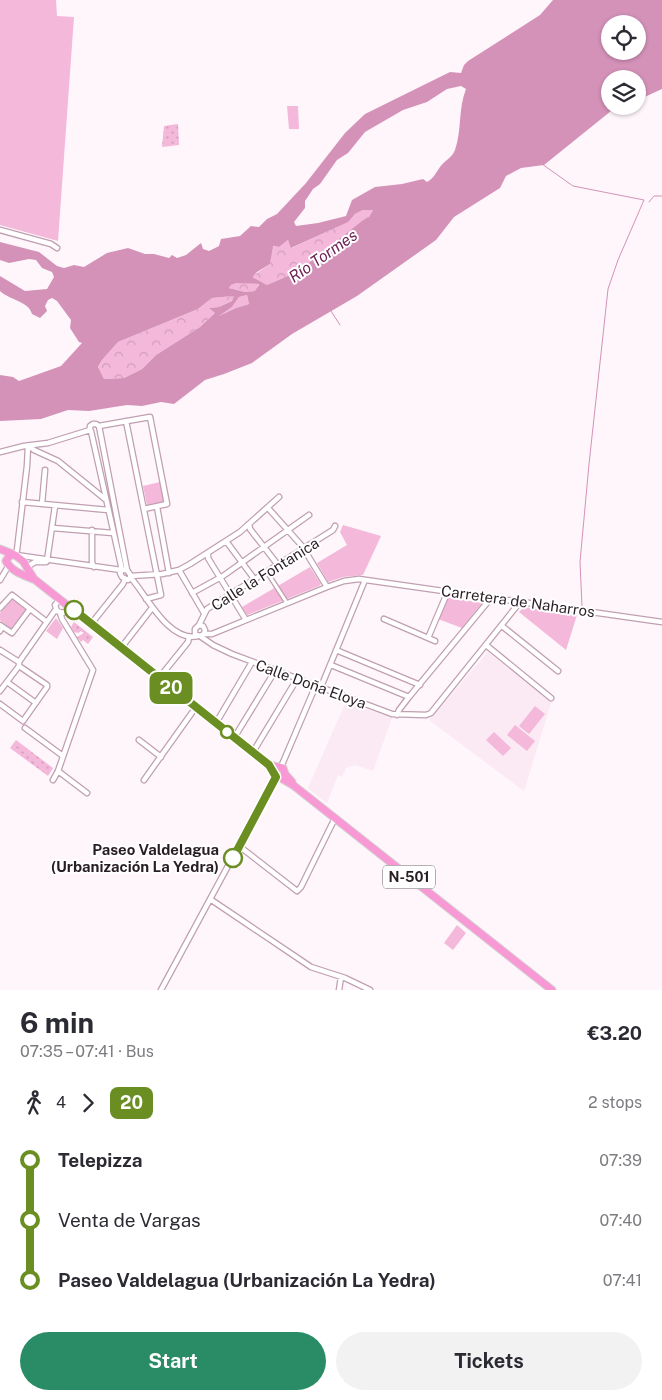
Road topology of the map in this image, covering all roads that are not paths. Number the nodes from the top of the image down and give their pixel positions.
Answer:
1 (0, 230) edge
2 (57, 248) dead end
3 (126, 420) junction
4 (99, 428) junction
5 (90, 430) junction
6 (29, 446) junction
7 (0, 452) edge
8 (45, 470) dead end
9 (279, 497) dead end
10 (106, 500) junction
11 (22, 502) junction
12 (42, 504) junction
13 (56, 506) junction
14 (156, 507) junction
15 (268, 508) junction
16 (144, 509) junction
17 (108, 510) junction
18 (310, 514) dead end
19 (249, 524) junction
20 (335, 526) dead end
21 (53, 528) junction
22 (92, 530) junction
23 (287, 530) junction
24 (113, 533) junction
25 (226, 541) junction
26 (264, 547) junction
27 (0, 549) edge
28 (304, 550) junction
29 (208, 552) junction
30 (0, 555) edge
31 (14, 555) junction
32 (47, 561) junction
33 (37, 562) junction
34 (242, 562) junction
35 (8, 563) junction
36 (278, 565) junction
37 (94, 567) junction
38 (27, 568) junction
39 (179, 570) junction
40 (123, 571) junction
41 (267, 572) junction
42 (19, 573) junction
43 (169, 573) junction
44 (157, 575) junction
45 (220, 577) junction
46 (129, 578) junction
47 (34, 579) junction
48 (0, 580) edge
49 (254, 580) junction
50 (365, 580) junction
51 (327, 587) junction
52 (48, 590) junction
53 (448, 591) junction
54 (192, 593) junction
55 (230, 595) junction
56 (491, 598) junction
57 (146, 599) junction
58 (520, 602) junction
59 (287, 603) junction
60 (57, 605) junction
61 (0, 608) edge
62 (152, 608) junction
63 (30, 609) junction
64 (68, 610) junction
65 (60, 613) junction
66 (204, 613) junction
67 (384, 619) dead end
68 (246, 620) junction
69 (47, 622) junction
70 (65, 622) junction
71 (662, 622) edge
72 (91, 624) junction
73 (199, 625) junction
74 (502, 626) junction
75 (1, 628) edge
76 (194, 630) junction
77 (183, 634) junction
78 (202, 634) junction
79 (189, 637) junction
80 (428, 638) junction
81 (435, 640) dead end
82 (486, 645) junction
83 (121, 648) junction
84 (0, 650) edge
85 (336, 650) junction
86 (252, 662) junction
87 (19, 664) junction
88 (330, 665) junction
89 (275, 671) junction
90 (558, 671) dead end
91 (159, 678) junction
92 (297, 679) junction
93 (7, 682) junction
94 (420, 685) junction
95 (319, 686) junction
96 (0, 692) edge
97 (409, 697) junction
98 (551, 698) dead end
99 (36, 703) junction
100 (0, 704) edge
101 (196, 707) junction
102 (397, 715) junction
103 (216, 724) junction
104 (25, 728) dead end
105 (234, 738) junction
106 (139, 740) dead end
107 (253, 752) junction
108 (63, 756) junction
109 (161, 757) junction
110 (58, 771) junction
111 (279, 773) junction
112 (53, 780) dead end
113 (144, 780) dead end
114 (87, 793) dead end
115 (335, 818) junction
116 (239, 846) junction
117 (210, 899) junction
118 (341, 977) junction
119 (161, 990) edge
120 (339, 990) edge
121 (370, 990) edge
122 (552, 990) edge

1 - 2 street
3 - 4 street
3 - 14 street
3 - 16 street
4 - 5 street
4 - 5 street
4 - 40 street
5 - 6 street
5 - 10 street
6 - 7 street
6 - 10 street
6 - 11 street
8 - 12 street
9 - 15 street
10 - 17 street
11 - 12 street
11 - 31 street
12 - 13 street
13 - 17 street
13 - 21 street
14 - 16 street
14 - 43 street
15 - 19 street
15 - 23 street
16 - 44 street
17 - 24 street
18 - 23 street
19 - 25 street
19 - 26 street
20 - 28 street, Calle la Fontanica
21 - 22 street
21 - 32 street
22 - 24 street
22 - 37 street
23 - 26 street
23 - 28 street
24 - 40 street
25 - 29 street
25 - 34 street
26 - 34 street
26 - 36 street
27 - 31 highway
28 - 36 street, Calle la Fontanica
28 - 51 street
29 - 39 street
29 - 45 street
30 - 35 highway
31 - 32 street
31 - 35 highway
31 - 38 highway
32 - 33 street
32 - 37 street
32 - 40 street
33 - 38 street
33 - 52 street
34 - 45 street
34 - 49 street
35 - 42 highway
35 - 48 street
36 - 41 street, Calle la Fontanica
37 - 40 street
38 - 42 highway
38 - 47 highway
39 - 43 street
39 - 54 street
40 - 46 street
40 - 46 street
41 - 49 street, Calle la Fontanica
41 - 59 street
42 - 47 highway
43 - 44 street
44 - 46 street
44 - 57 street
45 - 54 street
45 - 55 street
46 - 57 street
46 - 72 street
47 - 52 highway
49 - 55 street, Calle la Fontanica
50 - 51 street, Carretera de Naharros
50 - 53 street, Carretera de Naharros
50 - 85 street
51 - 59 street, Carretera de Naharros
52 - 60 highway
53 - 56 street, Carretera de Naharros
53 - 80 street
54 - 66 street
55 - 66 street, Calle la Fontanica
55 - 68 street
56 - 58 street, Carretera de Naharros
56 - 94 street
57 - 62 street
58 - 71 street, Carretera de Naharros
58 - 74 street
59 - 68 street, Carretera de Naharros
60 - 64 highway
60 - 65 street
60 - 69 street
61 - 63 street
62 - 77 street
62 - 83 street
63 - 69 street
63 - 75 street
64 - 65 street
64 - 70 street
64 - 72 highway
65 - 70 street
66 - 73 street, Calle la Fontanica
67 - 80 street
68 - 78 street, Carretera de Naharros
69 - 87 street
70 - 108 street
72 - 83 highway
73 - 76 street
73 - 78 street, Calle Doña Eloya
74 - 82 street
74 - 90 street
76 - 77 street
76 - 78 street
77 - 79 street
78 - 79 street
78 - 86 street, Calle Doña Eloya
79 - 91 street
80 - 81 street
82 - 98 street
82 - 102 street, Calle Doña Eloya
83 - 91 highway
84 - 87 street
85 - 88 street
85 - 94 street
86 - 89 street, Calle Doña Eloya
86 - 103 street
87 - 93 street
87 - 99 street
88 - 95 street
88 - 97 street
89 - 92 street, Calle Doña Eloya
89 - 105 street
91 - 101 highway
92 - 95 street, Calle Doña Eloya
92 - 107 street
93 - 96 street
93 - 99 street
94 - 97 street
95 - 102 street, Calle Doña Eloya
95 - 111 street
97 - 102 street
99 - 100 street
101 - 103 highway
101 - 109 street
103 - 105 highway
104 - 108 street
105 - 107 highway
106 - 109 street
107 - 111 highway
108 - 110 street
109 - 113 street
110 - 112 street
110 - 114 street
111 - 115 highway, N-501
111 - 116 street
115 - 116 street
115 - 122 highway, N-501
116 - 117 street
117 - 118 street
117 - 119 street
118 - 120 street
118 - 121 street

